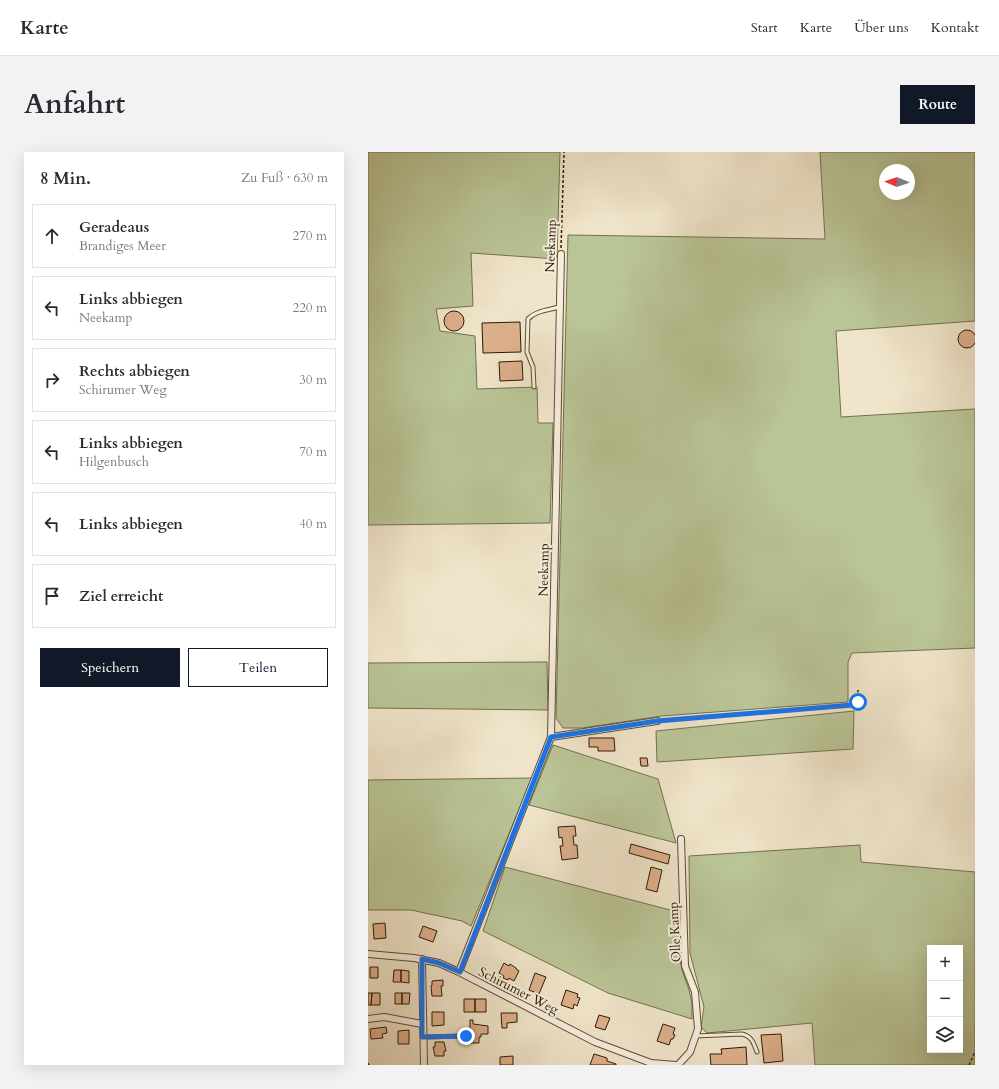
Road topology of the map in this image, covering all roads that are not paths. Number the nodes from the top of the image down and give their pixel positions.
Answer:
1 (561, 254) road end
2 (559, 307) junction
3 (534, 387) dead end
4 (657, 721) road end
5 (551, 737) junction
6 (680, 839) dead end
7 (368, 954) edge
8 (422, 959) junction
9 (460, 972) junction
10 (368, 1020) edge
11 (422, 1024) junction
12 (466, 1036) dead end
13 (695, 1036) junction
14 (422, 1037) junction
15 (758, 1052) dead end
16 (653, 1064) edge
17 (424, 1065) edge
18 (677, 1065) edge

1 - 2 street, Neekamp
2 - 3 lane
2 - 5 street, Neekamp
4 - 5 street
5 - 9 street, Neekamp
6 - 13 street, Olle Kamp
7 - 8 street, Schirumer Weg
8 - 9 street, Schirumer Weg
8 - 11 street
9 - 16 street, Schirumer Weg
10 - 11 street
11 - 14 street
12 - 14 lane
13 - 15 lane
13 - 18 street, Olle Kamp
14 - 17 street
16 - 18 street, Olle Kamp

